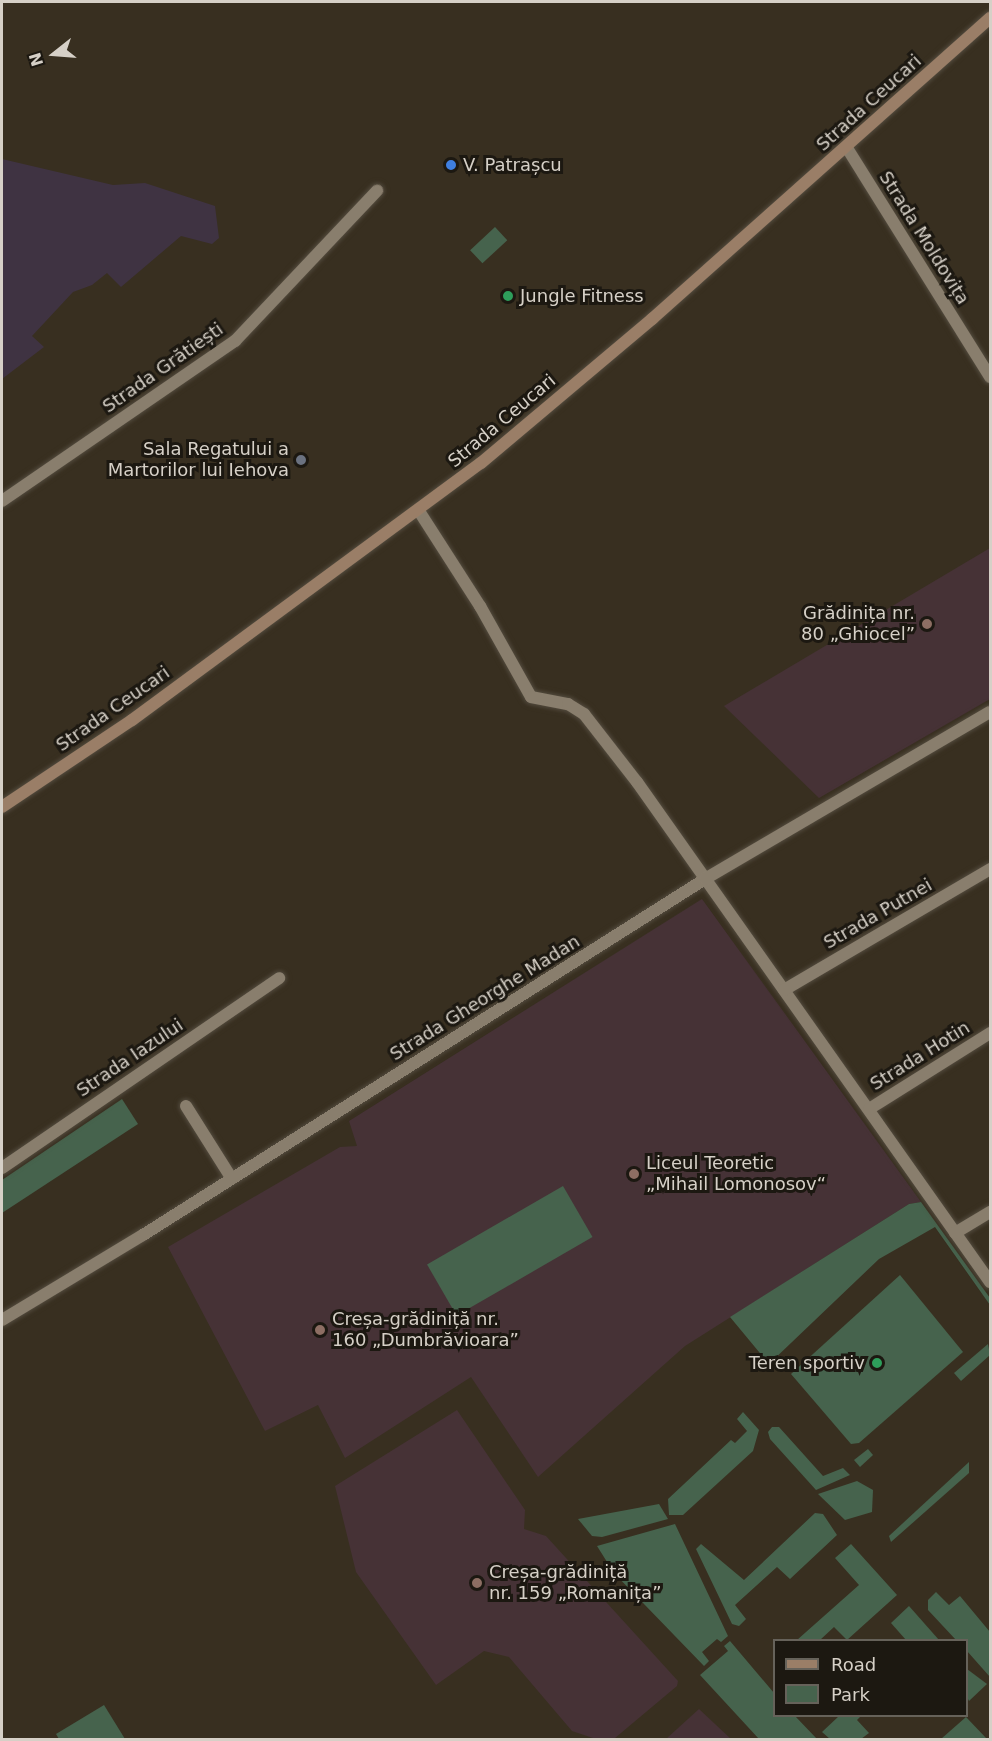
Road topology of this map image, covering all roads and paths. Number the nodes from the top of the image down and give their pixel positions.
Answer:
1 (990, 18) edge
2 (847, 148) junction
3 (377, 191) dead end
4 (990, 377) edge
5 (2, 501) edge
6 (419, 511) junction
7 (990, 711) edge
8 (2, 807) edge
9 (990, 869) edge
10 (705, 879) junction
11 (279, 978) dead end
12 (784, 990) junction
13 (990, 1033) edge
14 (186, 1106) dead end
15 (869, 1109) junction
16 (2, 1168) edge
17 (232, 1179) junction
18 (990, 1212) edge
19 (955, 1233) junction
20 (990, 1282) edge
21 (2, 1320) edge

1 - 2 street, Strada Ceucari
2 - 4 street, Strada Moldovița
2 - 6 street, Strada Ceucari
3 - 5 street, Strada Grătiești
6 - 8 street, Strada Ceucari
6 - 10 street
7 - 10 street, Strada Gheorghe Madan
9 - 12 street, Strada Putnei
10 - 12 street
10 - 17 street, Strada Gheorghe Madan
11 - 16 street, Strada Iazului
12 - 15 street
13 - 15 street, Strada Hotin
14 - 17 street
15 - 19 street
17 - 21 street, Strada Gheorghe Madan
18 - 19 street
19 - 20 street

